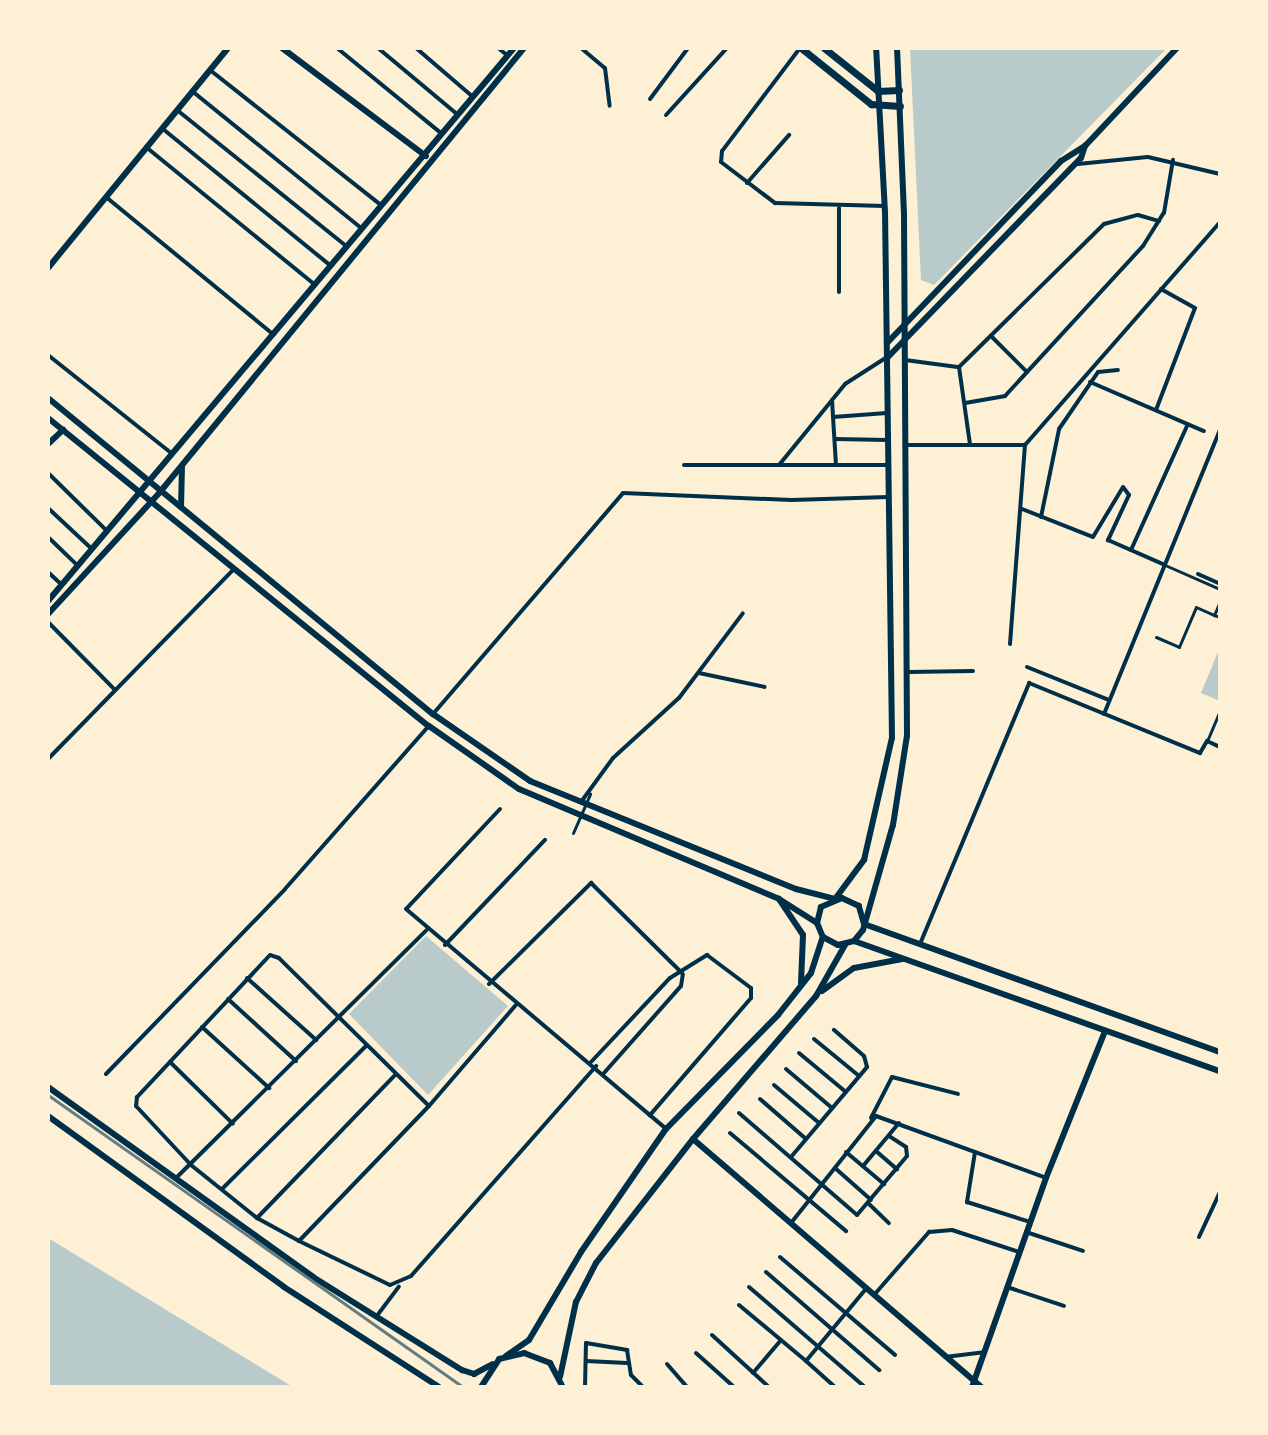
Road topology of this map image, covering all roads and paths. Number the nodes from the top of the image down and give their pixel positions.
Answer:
1 (228, 48) edge
2 (282, 48) edge
3 (337, 48) edge
4 (378, 48) edge
5 (416, 48) edge
6 (498, 48) edge
7 (514, 48) edge
8 (524, 48) edge
9 (581, 48) edge
10 (688, 48) edge
11 (727, 48) edge
12 (801, 48) edge
13 (824, 48) edge
14 (876, 48) edge
15 (897, 48) edge
16 (1177, 48) edge
17 (507, 55) junction
18 (210, 70) junction
19 (899, 90) junction
20 (192, 91) junction
21 (878, 91) junction
22 (473, 97) junction
23 (650, 99) dead end
24 (610, 106) dead end
25 (900, 106) junction
26 (879, 108) junction
27 (177, 110) junction
28 (458, 115) junction
29 (666, 115) dead end
30 (162, 128) junction
31 (442, 134) junction
32 (789, 135) dead end
33 (1085, 146) junction
34 (146, 147) junction
35 (424, 155) junction
36 (432, 160) junction
37 (1173, 160) junction
38 (1073, 166) junction
39 (1220, 174) edge
40 (747, 183) junction
41 (106, 197) junction
42 (382, 206) junction
43 (885, 206) junction
44 (839, 208) junction
45 (1160, 221) junction
46 (1220, 222) edge
47 (362, 230) junction
48 (348, 247) junction
49 (332, 267) junction
50 (48, 268) edge
51 (316, 286) junction
52 (1161, 289) junction
53 (839, 292) dead end
54 (904, 326) junction
55 (274, 335) junction
56 (991, 336) junction
57 (904, 339) junction
58 (887, 343) junction
59 (48, 355) edge
60 (888, 357) junction
61 (905, 360) junction
62 (959, 367) junction
63 (1118, 370) dead end
64 (1027, 372) junction
65 (1090, 382) junction
66 (48, 398) edge
67 (831, 398) junction
68 (965, 403) junction
69 (1156, 410) junction
70 (888, 413) junction
71 (833, 417) junction
72 (48, 418) edge
73 (1188, 424) junction
74 (63, 430) junction
75 (1220, 430) edge
76 (1204, 431) dead end
77 (835, 439) junction
78 (889, 440) junction
79 (48, 444) edge
80 (970, 444) junction
81 (905, 445) junction
82 (1025, 445) junction
83 (174, 456) junction
84 (182, 465) junction
85 (684, 465) dead end
86 (779, 465) junction
87 (836, 465) junction
88 (889, 465) junction
89 (48, 473) edge
90 (149, 483) junction
91 (143, 491) junction
92 (160, 492) junction
93 (888, 497) junction
94 (153, 500) junction
95 (48, 508) edge
96 (1022, 509) junction
97 (183, 510) junction
98 (1041, 517) junction
99 (109, 532) junction
100 (48, 537) edge
101 (1131, 550) junction
102 (94, 551) junction
103 (1165, 565) junction
104 (236, 566) junction
105 (80, 567) junction
106 (48, 572) edge
107 (1198, 574) dead end
108 (63, 586) junction
109 (1220, 586) edge
110 (48, 601) edge
111 (1220, 601) edge
112 (743, 613) dead end
113 (48, 614) edge
114 (1214, 615) junction
115 (1220, 617) edge
116 (48, 622) edge
117 (1156, 637) dead end
118 (1010, 644) dead end
119 (1027, 667) dead end
120 (973, 671) dead end
121 (908, 672) junction
122 (699, 673) junction
123 (765, 687) dead end
124 (115, 690) junction
125 (1109, 700) junction
126 (1220, 711) edge
127 (433, 714) junction
128 (1104, 714) junction
129 (429, 726) junction
130 (1207, 741) junction
131 (1220, 747) edge
132 (48, 759) edge
133 (590, 794) dead end
134 (580, 804) junction
135 (500, 809) dead end
136 (598, 811) junction
137 (593, 824) junction
138 (573, 833) dead end
139 (545, 840) dead end
140 (779, 899) junction
141 (835, 899) junction
142 (817, 923) junction
143 (864, 924) junction
144 (427, 930) junction
145 (823, 937) junction
146 (854, 941) junction
147 (920, 944) junction
148 (445, 945) junction
149 (845, 945) junction
150 (905, 958) junction
151 (683, 974) junction
152 (247, 978) junction
153 (489, 984) junction
154 (801, 986) junction
155 (816, 996) junction
156 (228, 999) junction
157 (516, 1005) junction
158 (339, 1015) junction
159 (202, 1027) junction
160 (834, 1030) dead end
161 (1105, 1031) junction
162 (814, 1039) dead end
163 (316, 1040) junction
164 (367, 1045) junction
165 (1220, 1052) edge
166 (799, 1053) dead end
167 (296, 1061) junction
168 (170, 1062) junction
169 (594, 1064) junction
170 (786, 1069) dead end
171 (1220, 1071) edge
172 (604, 1073) junction
173 (106, 1074) dead end
174 (396, 1074) junction
175 (859, 1076) junction
176 (774, 1085) dead end
177 (48, 1087) edge
178 (269, 1088) junction
179 (846, 1092) junction
180 (958, 1094) dead end
181 (760, 1099) dead end
182 (429, 1106) junction
183 (832, 1108) junction
184 (739, 1113) dead end
185 (650, 1115) junction
186 (48, 1116) edge
187 (871, 1118) junction
188 (819, 1123) junction
189 (899, 1123) junction
190 (233, 1124) junction
191 (666, 1129) junction
192 (730, 1133) dead end
193 (889, 1136) junction
194 (693, 1139) junction
195 (806, 1139) junction
196 (876, 1151) junction
197 (846, 1152) junction
198 (976, 1152) junction
199 (791, 1157) junction
200 (191, 1165) junction
201 (863, 1166) junction
202 (835, 1168) junction
203 (897, 1169) junction
204 (177, 1177) junction
205 (1046, 1178) junction
206 (823, 1184) junction
207 (884, 1185) junction
208 (222, 1189) junction
209 (1220, 1192) edge
210 (811, 1199) junction
211 (870, 1201) junction
212 (257, 1218) junction
213 (1030, 1222) junction
214 (889, 1223) dead end
215 (790, 1225) junction
216 (846, 1231) dead end
217 (1026, 1232) junction
218 (1199, 1237) dead end
219 (299, 1241) junction
220 (1083, 1251) dead end
221 (1019, 1252) junction
222 (780, 1257) dead end
223 (766, 1272) dead end
224 (400, 1285) junction
225 (749, 1287) dead end
226 (1007, 1287) junction
227 (865, 1290) junction
228 (873, 1297) junction
229 (739, 1305) dead end
230 (1064, 1306) dead end
231 (846, 1314) junction
232 (376, 1317) junction
233 (832, 1330) junction
234 (712, 1335) dead end
235 (781, 1340) junction
236 (819, 1346) junction
237 (984, 1352) junction
238 (696, 1353) dead end
239 (895, 1355) dead end
240 (506, 1356) junction
241 (942, 1357) junction
242 (586, 1361) junction
243 (806, 1361) junction
244 (627, 1363) junction
245 (493, 1364) junction
246 (667, 1364) dead end
247 (879, 1370) dead end
248 (753, 1373) junction
249 (560, 1377) junction
250 (975, 1386) edge
251 (439, 1387) edge
252 (481, 1387) edge
253 (563, 1387) edge
254 (585, 1387) edge
255 (643, 1387) edge
256 (687, 1387) edge
257 (734, 1387) edge
258 (769, 1387) edge
259 (835, 1387) edge
260 (865, 1387) edge

1 - 18 street
2 - 35 street
3 - 31 street
4 - 28 street
5 - 22 street
6 - 17 street
7 - 17 street
8 - 36 street
9 - 24 street
10 - 23 street
11 - 29 street
12 - 26 main road
12 - 40 street
13 - 21 main road
14 - 21 street
15 - 19 street
16 - 33 street
17 - 22 street
18 - 20 street
18 - 42 street
19 - 21 main road
19 - 25 street
20 - 27 street
20 - 47 street
21 - 26 street
22 - 28 street
25 - 26 main road
25 - 54 street
26 - 43 street
27 - 30 street
27 - 48 street
28 - 31 street
30 - 34 street
30 - 49 street
31 - 35 street
32 - 40 street
33 - 38 street
33 - 54 street
34 - 41 street
34 - 51 street
35 - 36 street
35 - 42 street
36 - 84 street
37 - 38 street
37 - 39 street
37 - 45 street
38 - 57 street
40 - 44 street
41 - 50 street
41 - 55 street
42 - 47 street
43 - 44 street
43 - 58 street
44 - 53 street
45 - 56 street
45 - 64 street
46 - 52 street
47 - 48 street
48 - 49 street
49 - 51 street
51 - 55 street
52 - 69 street
52 - 82 street
54 - 57 street
54 - 58 street
55 - 83 street
56 - 62 street
56 - 64 street
57 - 60 street
57 - 61 street
58 - 60 street
59 - 83 street
60 - 67 street
60 - 70 street
61 - 62 street
61 - 81 street
62 - 68 street
63 - 65 street
64 - 68 street
65 - 69 street
65 - 98 street
66 - 90 street
67 - 71 street
67 - 86 street
68 - 80 street
69 - 73 street
70 - 71 street
70 - 78 street
71 - 77 street
72 - 74 street
73 - 76 street
73 - 101 street
74 - 79 street
74 - 91 street
75 - 103 street
77 - 78 street
77 - 87 street
78 - 88 street
80 - 81 street
80 - 82 street
81 - 121 street
82 - 96 street
83 - 90 street
84 - 92 street
84 - 97 street
85 - 86 street
86 - 87 street
87 - 88 street
88 - 93 street
89 - 99 street
90 - 91 street
90 - 92 street
91 - 94 street
91 - 99 street
92 - 94 street
92 - 97 street
93 - 127 street
93 - 141 street
94 - 104 street
94 - 113 street
95 - 102 street
96 - 98 street
96 - 118 street
97 - 127 street
98 - 101 street
99 - 102 street
100 - 105 street
101 - 103 street
102 - 105 street
103 - 109 street
103 - 125 street
104 - 124 street
104 - 129 street
105 - 108 street
106 - 108 street
107 - 109 street
108 - 110 street
111 - 114 street
112 - 122 street
114 - 115 street
114 - 117 street
116 - 124 street
119 - 125 street
120 - 121 street
121 - 143 street
122 - 123 street
122 - 134 street
124 - 132 street
125 - 128 street
126 - 130 street
127 - 129 street
127 - 134 street
128 - 130 street
128 - 147 street
129 - 137 street
129 - 173 street
130 - 131 street
133 - 138 street
134 - 136 street
135 - 144 street
136 - 137 street
136 - 141 street
137 - 140 street
139 - 148 street
140 - 142 street
140 - 154 street
141 - 142 street
141 - 143 street
142 - 145 street
143 - 146 street
143 - 147 street
144 - 148 street
144 - 158 street
145 - 149 street
145 - 154 street
146 - 149 street
146 - 150 street
147 - 165 street
148 - 153 street
149 - 155 street
150 - 155 street
150 - 161 street
151 - 153 street
151 - 169 street
151 - 172 street
151 - 185 street
152 - 156 street
152 - 158 street
152 - 163 street
153 - 157 street
154 - 191 street
155 - 194 street
156 - 159 street
156 - 167 street
157 - 169 street
157 - 182 street
158 - 163 street
158 - 164 street
159 - 168 street
159 - 178 street
160 - 175 street
161 - 171 street
161 - 205 street
162 - 175 street
163 - 167 street
164 - 174 street
164 - 208 street
166 - 179 street
167 - 178 street
168 - 190 street
168 - 200 street
169 - 172 street
169 - 224 street
170 - 183 street
172 - 185 street
174 - 182 street
174 - 212 street
175 - 179 street
176 - 188 street
177 - 204 street
178 - 190 street
179 - 183 street
180 - 187 street
181 - 195 street
182 - 219 street
183 - 188 street
184 - 199 street
185 - 191 street
186 - 251 street
187 - 189 street
187 - 197 street
188 - 195 street
189 - 193 street
189 - 198 street
190 - 200 street
191 - 240 street
192 - 210 street
193 - 196 street
193 - 203 street
194 - 215 street
194 - 249 street
195 - 199 street
196 - 201 street
196 - 203 street
197 - 201 street
197 - 202 street
198 - 205 street
198 - 213 street
199 - 206 street
200 - 204 street
200 - 208 street
201 - 207 street
202 - 206 street
202 - 211 street
203 - 207 street
204 - 232 street
205 - 213 street
206 - 210 street
206 - 211 street
207 - 211 street
208 - 212 street
209 - 218 street
210 - 215 street
210 - 216 street
211 - 214 street
212 - 219 street
213 - 217 street
215 - 227 street
217 - 220 street
217 - 221 street
219 - 224 street
221 - 226 street
221 - 228 street
222 - 231 street
223 - 233 street
224 - 232 street
225 - 236 street
226 - 230 street
226 - 237 street
227 - 228 street
227 - 231 street
228 - 241 street
229 - 235 street
231 - 233 street
231 - 239 street
232 - 245 street
233 - 236 street
233 - 247 street
234 - 248 street
235 - 243 street
235 - 248 street
236 - 243 street
236 - 260 street
237 - 241 street
237 - 250 street
238 - 257 street
240 - 245 street
240 - 249 street
241 - 250 street
242 - 244 street
242 - 244 street
242 - 254 street
243 - 259 street
244 - 255 street
245 - 252 street
246 - 256 street
248 - 258 street
249 - 253 street

